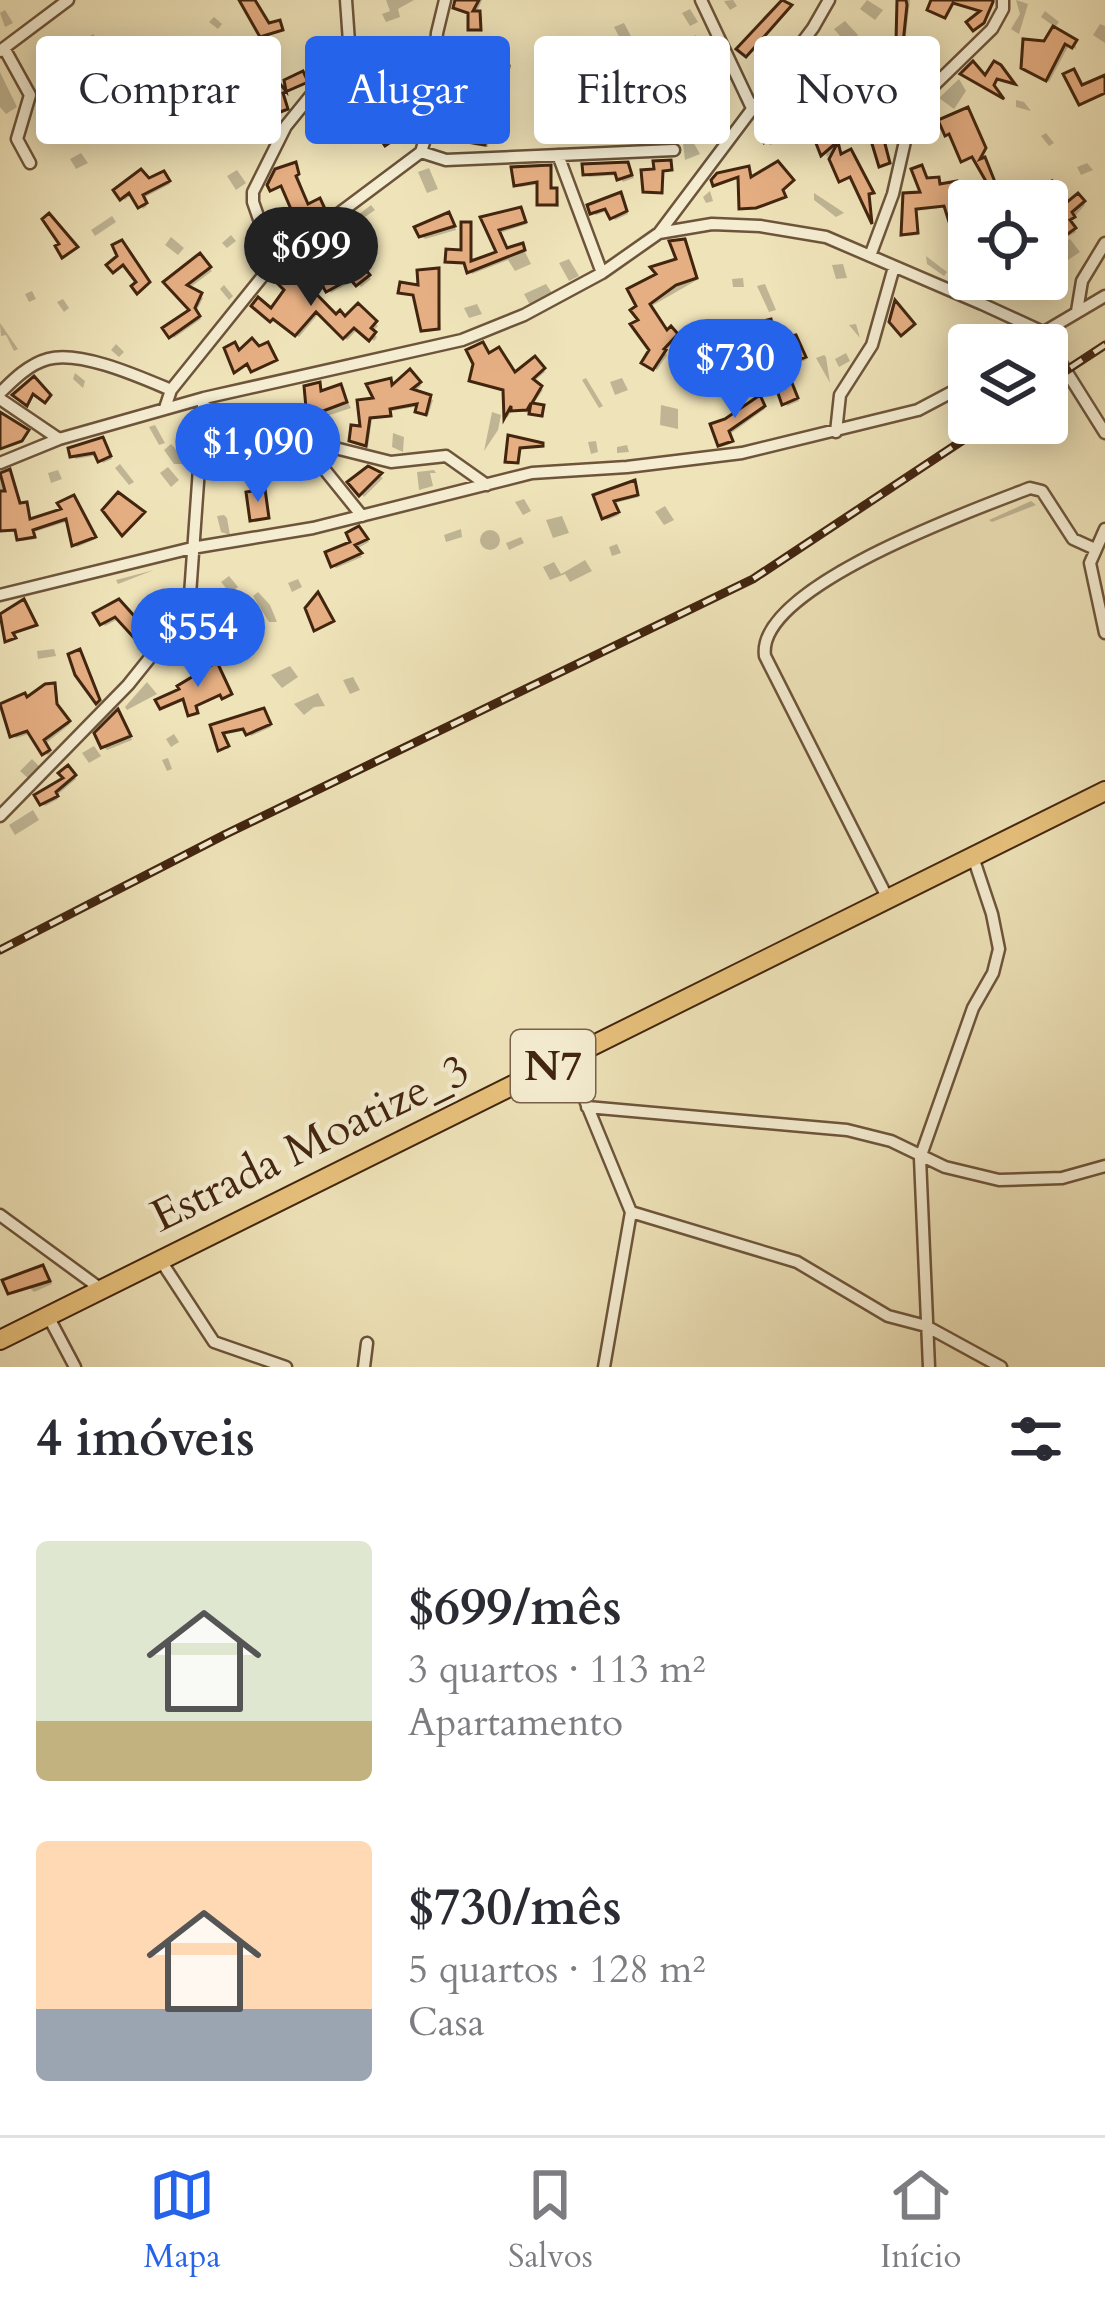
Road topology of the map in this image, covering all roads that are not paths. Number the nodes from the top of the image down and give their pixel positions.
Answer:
1 (68, 0) edge
2 (346, 0) edge
3 (446, 0) edge
4 (701, 0) edge
5 (829, 0) edge
6 (1003, 0) edge
7 (2, 50) edge
8 (752, 108) junction
9 (674, 150) dead end
10 (421, 152) junction
11 (557, 155) junction
12 (30, 163) dead end
13 (659, 233) junction
14 (1105, 243) edge
15 (870, 256) junction
16 (274, 262) junction
17 (894, 267) junction
18 (602, 273) junction
19 (1105, 296) edge
20 (1077, 311) junction
21 (1025, 324) edge
22 (1054, 324) edge
23 (1068, 374) edge
24 (171, 389) junction
25 (948, 394) edge
26 (0, 396) edge
27 (204, 402) junction
28 (165, 408) junction
29 (836, 432) junction
30 (1105, 433) edge
31 (59, 440) junction
32 (308, 449) junction
33 (0, 464) edge
34 (488, 485) junction
35 (362, 516) junction
36 (1105, 530) edge
37 (192, 548) junction
38 (1095, 549) junction
39 (0, 595) edge
40 (1105, 633) edge
41 (1105, 791) edge
42 (0, 816) edge
43 (973, 857) junction
44 (888, 899) junction
45 (568, 1059) junction
46 (587, 1107) junction
47 (920, 1158) junction
48 (1105, 1166) edge
49 (631, 1212) junction
50 (0, 1215) edge
51 (161, 1261) junction
52 (101, 1289) junction
53 (48, 1316) junction
54 (926, 1326) junction
55 (0, 1340) edge
56 (367, 1342) dead end
57 (74, 1367) edge
58 (286, 1367) edge
59 (364, 1367) edge
60 (604, 1367) edge
61 (929, 1367) edge
62 (1001, 1367) edge

1 - 7 street
2 - 16 street
3 - 10 street
4 - 8 street
5 - 8 street
6 - 15 street
7 - 12 street
8 - 13 street
9 - 11 street
10 - 11 street
10 - 16 street
11 - 18 street
13 - 15 street
13 - 18 street
14 - 20 street
15 - 17 street
16 - 24 street
17 - 21 street
17 - 29 street
18 - 27 street
19 - 20 street
20 - 22 street
23 - 30 street
24 - 26 street
24 - 28 street
25 - 29 street
26 - 31 street
27 - 28 street
27 - 32 street
27 - 37 street
28 - 31 street
29 - 34 street
31 - 33 street
32 - 34 street
32 - 35 street
34 - 35 street
35 - 37 street
36 - 38 street
37 - 39 street
37 - 42 street
38 - 40 street
38 - 44 street
41 - 43 highway, Estrada Moatize_3 / N7
43 - 44 highway, Estrada Moatize_3 / N7
43 - 47 street
44 - 45 highway, Estrada Moatize_3 / N7
45 - 46 street
45 - 51 highway, Estrada Moatize_3 / N7
46 - 47 street
46 - 49 street
47 - 48 street
47 - 54 street
49 - 54 street
49 - 60 street
50 - 52 street
51 - 52 highway, Estrada Moatize_3 / N7
51 - 58 street
52 - 53 highway, Estrada Moatize_3 / N7
53 - 55 highway, Estrada Moatize_3 / N7
53 - 57 street
54 - 61 street
54 - 62 street
56 - 59 street

